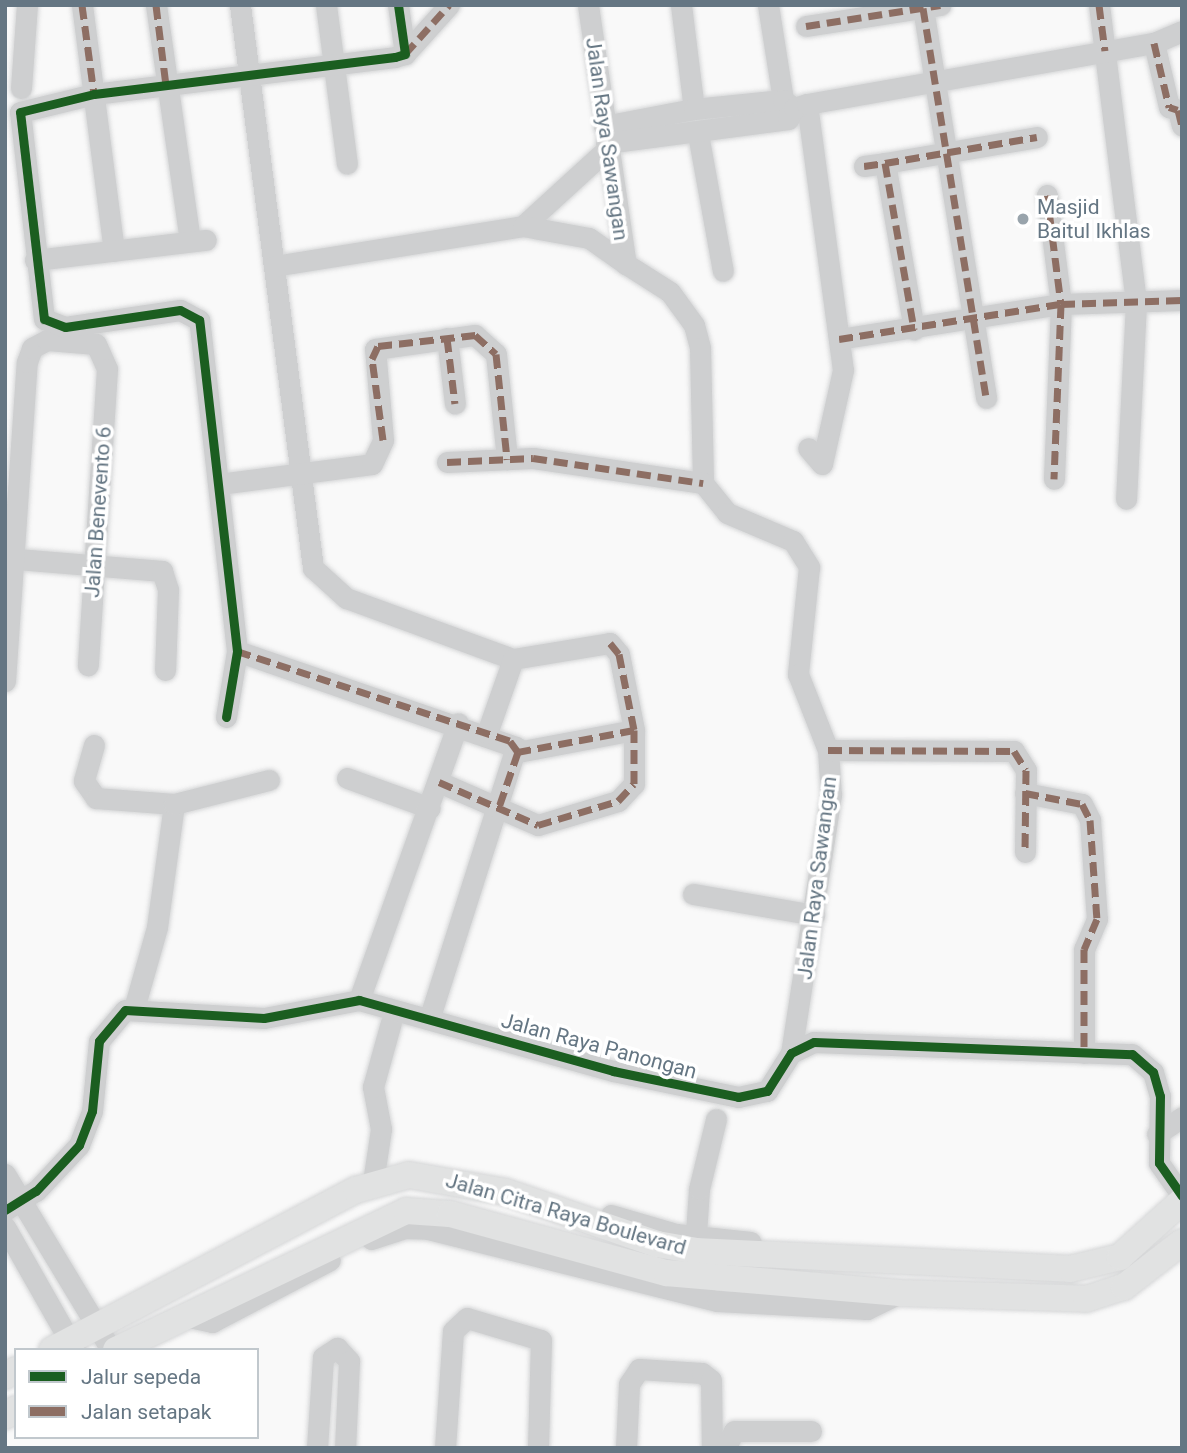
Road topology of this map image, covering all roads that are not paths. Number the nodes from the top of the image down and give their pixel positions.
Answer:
1 (27, 5) edge
2 (82, 5) edge
3 (156, 5) edge
4 (240, 5) edge
5 (326, 5) edge
6 (398, 5) edge
7 (449, 5) edge
8 (588, 5) edge
9 (681, 5) edge
10 (768, 5) edge
11 (1099, 5) edge
12 (932, 7) edge
13 (806, 26) dead end
14 (1182, 31) edge
15 (1154, 43) junction
16 (1105, 51) junction
17 (405, 54) junction
18 (334, 65) junction
19 (249, 76) junction
20 (936, 80) junction
21 (166, 85) junction
22 (21, 88) dead end
23 (94, 93) junction
24 (795, 104) junction
25 (694, 109) junction
26 (13, 112) edge
27 (1181, 115) edge
28 (698, 134) junction
29 (1037, 137) dead end
30 (605, 140) junction
31 (948, 152) junction
32 (347, 164) dead end
33 (1047, 195) dead end
34 (523, 226) junction
35 (114, 251) junction
36 (35, 260) junction
37 (626, 264) junction
38 (274, 266) junction
39 (723, 271) dead end
40 (1182, 300) edge
41 (1136, 303) junction
42 (1061, 304) junction
43 (973, 320) junction
44 (914, 330) junction
45 (447, 338) junction
46 (839, 339) junction
47 (986, 398) dead end
48 (455, 404) dead end
49 (808, 448) dead end
50 (507, 459) junction
51 (447, 461) dead end
52 (302, 477) junction
53 (1054, 479) dead end
54 (703, 483) junction
55 (219, 484) junction
56 (1126, 499) dead end
57 (10, 558) edge
58 (94, 562) junction
59 (237, 651) junction
60 (513, 659) junction
61 (88, 665) dead end
62 (165, 670) dead end
63 (7, 679) edge
64 (226, 717) dead end
65 (458, 723) junction
66 (634, 730) junction
67 (487, 733) junction
68 (94, 745) dead end
69 (828, 750) junction
70 (518, 752) junction
71 (347, 778) dead end
72 (269, 780) dead end
73 (439, 782) junction
74 (1025, 793) junction
75 (174, 804) junction
76 (499, 807) junction
77 (430, 808) junction
78 (1025, 852) dead end
79 (694, 894) dead end
80 (814, 915) junction
81 (359, 1000) junction
82 (135, 1005) junction
83 (430, 1016) junction
84 (391, 1022) dead end
85 (791, 1053) junction
86 (1084, 1053) junction
87 (1182, 1117) edge
88 (716, 1119) dead end
89 (1157, 1134) junction
90 (5, 1174) edge
91 (381, 1181) junction
92 (1182, 1198) edge
93 (14, 1205) edge
94 (5, 1227) edge
95 (1182, 1242) edge
96 (695, 1244) junction
97 (98, 1326) junction
98 (65, 1347) edge
99 (112, 1348) edge
100 (117, 1348) edge
101 (811, 1431) dead end
102 (317, 1448) edge
103 (345, 1448) edge
104 (445, 1448) edge
105 (538, 1448) edge
106 (626, 1448) edge
107 (712, 1448) edge
108 (725, 1448) edge

1 - 22 street
2 - 23 street
3 - 21 street
4 - 19 street
5 - 18 street
6 - 17 street
7 - 17 street
8 - 30 street, Jalan Raya Sawangan
9 - 25 street
10 - 24 street
11 - 16 street
12 - 13 street
12 - 20 street
14 - 15 street
15 - 16 street
15 - 27 street
16 - 20 street
16 - 41 street
17 - 18 street
18 - 19 street
18 - 32 street
19 - 21 street
19 - 38 street
20 - 24 street
20 - 31 street
21 - 23 street
21 - 35 street
23 - 26 street
23 - 35 street
24 - 25 street
24 - 28 street
24 - 46 street
25 - 30 street
26 - 36 street
28 - 30 street
28 - 39 street
29 - 31 street
30 - 34 street
30 - 37 street, Jalan Raya Sawangan
31 - 43 street
31 - 44 street
33 - 42 street
34 - 37 street
34 - 38 street
35 - 36 street
36 - 55 street
37 - 54 street, Jalan Raya Sawangan
38 - 52 street
40 - 41 street
41 - 42 street
41 - 56 street
42 - 43 street
42 - 53 street
43 - 44 street
43 - 47 street
44 - 46 street
45 - 48 street
45 - 50 street
45 - 52 street
46 - 49 street
50 - 51 street
50 - 54 street
52 - 55 street
52 - 60 street
54 - 69 street, Jalan Raya Sawangan
55 - 59 street
57 - 58 street
57 - 58 street, Jalan Benevento 6
57 - 63 street
58 - 61 street, Jalan Benevento 6
58 - 62 street
59 - 64 street
59 - 65 street
60 - 66 street
60 - 67 street
65 - 67 street
65 - 73 street
66 - 70 street
66 - 76 street
67 - 70 street
68 - 75 street
69 - 74 street
69 - 80 street, Jalan Raya Sawangan
70 - 76 street
71 - 77 street
72 - 75 street
73 - 76 street
73 - 77 street
74 - 78 street
74 - 86 street
75 - 82 street
76 - 83 street
77 - 81 street
79 - 80 street
80 - 85 street, Jalan Raya Sawangan
81 - 82 street, Jalan Raya Panongan
81 - 83 street, Jalan Raya Panongan
82 - 93 street
83 - 85 street, Jalan Raya Panongan
84 - 91 street
85 - 86 street
86 - 89 street
87 - 89 street
88 - 96 street
89 - 92 street
90 - 93 street
91 - 96 main road, Jalan Citra Raya Boulevard
91 - 97 main road, Jalan Citra Raya Boulevard
92 - 96 main road, Jalan Citra Raya Boulevard
93 - 97 street
94 - 98 street
95 - 100 main road, Jalan Citra Raya Boulevard
97 - 98 main road, Jalan Citra Raya Boulevard
97 - 99 street
101 - 108 street
102 - 103 street
104 - 105 street
106 - 107 street

